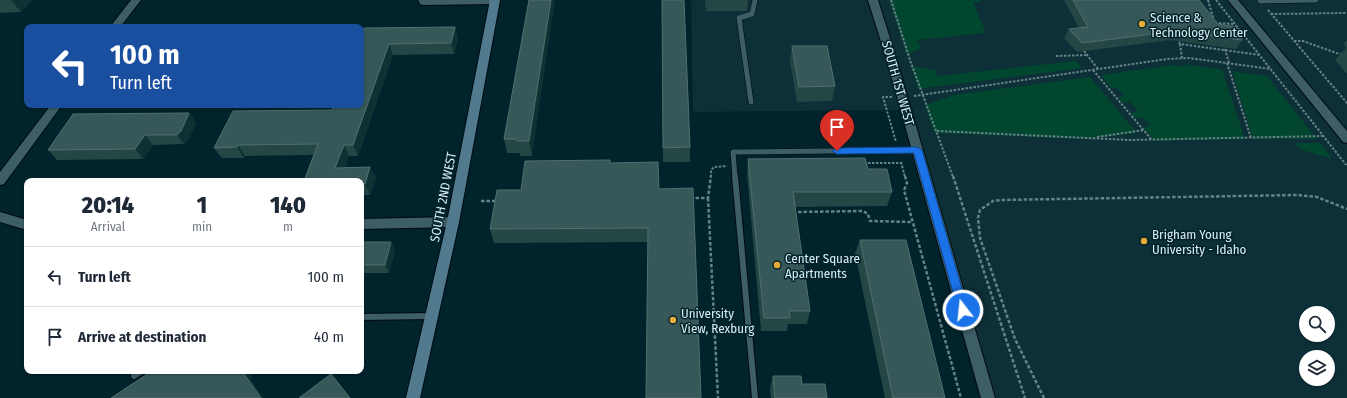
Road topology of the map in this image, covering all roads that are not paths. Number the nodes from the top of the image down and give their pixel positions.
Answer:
1 (136, 0) edge
2 (423, 0) edge
3 (495, 0) edge
4 (755, 0) edge
5 (873, 0) edge
6 (1233, 0) edge
7 (1316, 0) edge
8 (1260, 1) road end
9 (117, 24) edge
10 (751, 102) dead end
11 (55, 108) edge
12 (1347, 139) edge
13 (917, 150) junction
14 (0, 181) edge
15 (0, 217) edge
16 (453, 222) junction
17 (24, 224) edge
18 (364, 224) edge
19 (364, 316) edge
20 (432, 316) junction
21 (137, 374) edge
22 (134, 376) dead end
23 (413, 398) edge
24 (755, 398) edge
25 (988, 398) edge

1 - 9 street
2 - 3 street
3 - 16 main road, SOUTH 2ND WEST
4 - 10 lane
5 - 13 street, SOUTH 1ST WEST
6 - 12 street
7 - 8 lane
11 - 14 street
13 - 24 lane
13 - 25 street, SOUTH 1ST WEST
15 - 17 street
16 - 18 street
16 - 20 main road, SOUTH 2ND WEST
19 - 20 lane
20 - 23 main road, SOUTH 2ND WEST
21 - 22 lane

